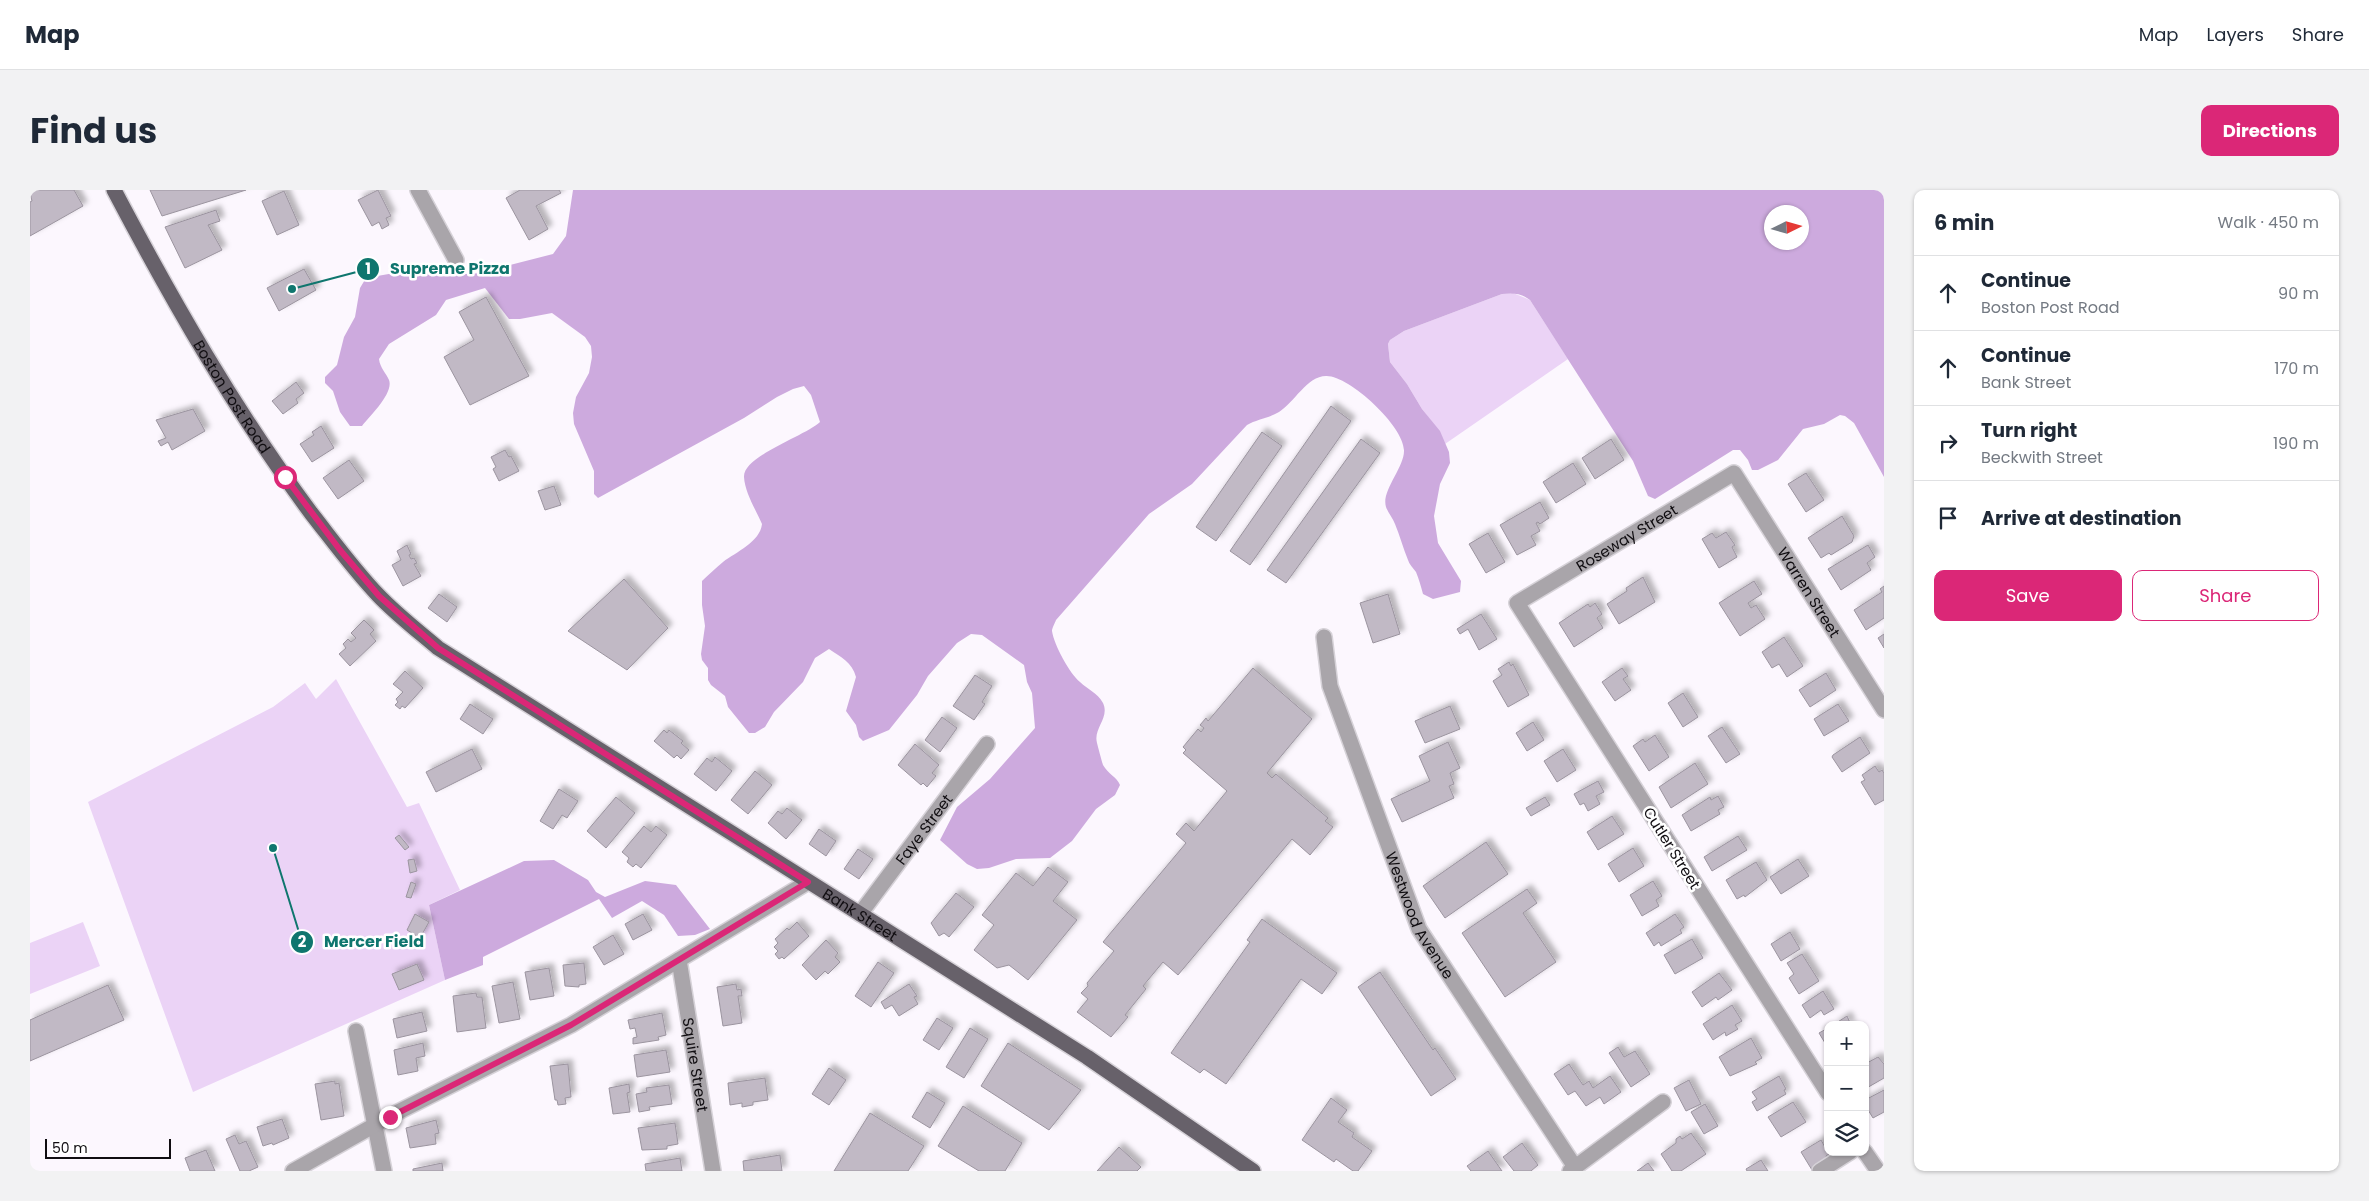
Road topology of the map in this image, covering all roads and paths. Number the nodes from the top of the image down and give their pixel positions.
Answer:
1 (114, 190) edge
2 (418, 190) edge
3 (456, 260) dead end
4 (1734, 473) joint
5 (1517, 603) joint
6 (1324, 637) dead end
7 (438, 648) joint
8 (1884, 710) edge
9 (987, 744) dead end
10 (808, 882) junction
11 (860, 914) junction
12 (679, 960) junction
13 (356, 1031) dead end
14 (1824, 1088) edge
15 (1663, 1102) dead end
16 (374, 1127) junction
17 (1844, 1156) edge
18 (1868, 1156) edge
19 (1572, 1169) edge
20 (293, 1171) edge
21 (384, 1171) edge
22 (713, 1171) edge
23 (1253, 1171) edge
24 (1820, 1171) edge
25 (1878, 1171) edge

1 - 7 main road, Boston Post Road
2 - 3 street
4 - 5 street, Roseway Street
4 - 8 street, Warren Street
5 - 14 street, Cutler Street
6 - 19 street, Westwood Avenue
7 - 10 main road, Bank Street
9 - 11 street, Faye Street
10 - 11 main road, Bank Street
10 - 12 street
11 - 23 main road, Bank Street
12 - 16 street
12 - 22 street, Squire Street
13 - 16 street
15 - 19 street
16 - 20 street
16 - 21 street
17 - 24 street
18 - 25 street

